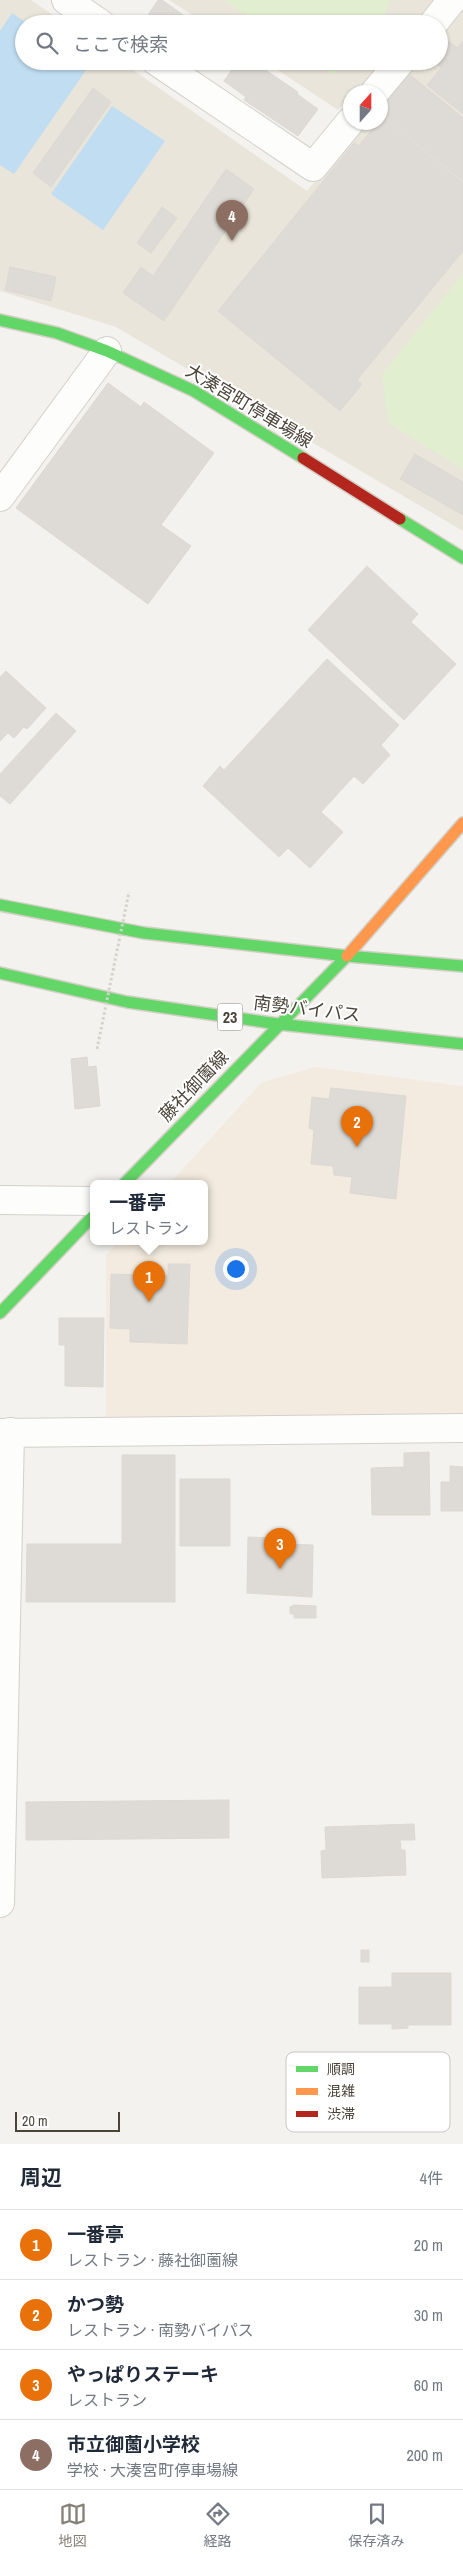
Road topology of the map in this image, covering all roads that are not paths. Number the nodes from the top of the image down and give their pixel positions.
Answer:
1 (66, 0) edge
2 (452, 0) edge
3 (88, 15) edge
4 (440, 15) edge
5 (169, 70) edge
6 (393, 70) edge
7 (381, 85) edge
8 (343, 130) edge
9 (0, 320) edge
10 (106, 350) junction
11 (0, 497) edge
12 (463, 558) edge
13 (463, 823) edge
14 (0, 904) edge
15 (347, 956) junction
16 (463, 966) edge
17 (0, 973) edge
18 (278, 1024) junction
19 (463, 1044) edge
20 (128, 1180) edge
21 (0, 1200) edge
22 (90, 1201) edge
23 (90, 1219) edge
24 (0, 1313) edge
25 (463, 1428) edge
26 (5, 1432) edge
27 (0, 1902) edge

1 - 3 street
2 - 4 street
5 - 8 street
6 - 7 street
9 - 10 main road, 大湊宮町停車場線
10 - 11 street
10 - 12 main road, 大湊宮町停車場線
13 - 15 main road, 藤社御薗線
14 - 15 main road
15 - 16 main road
15 - 18 main road, 藤社御薗線
17 - 18 main road, 南勢バイパス / 23
18 - 19 main road, 南勢バイパス / 23
18 - 20 main road, 藤社御薗線
21 - 22 street
23 - 24 main road
25 - 26 street
26 - 27 street

